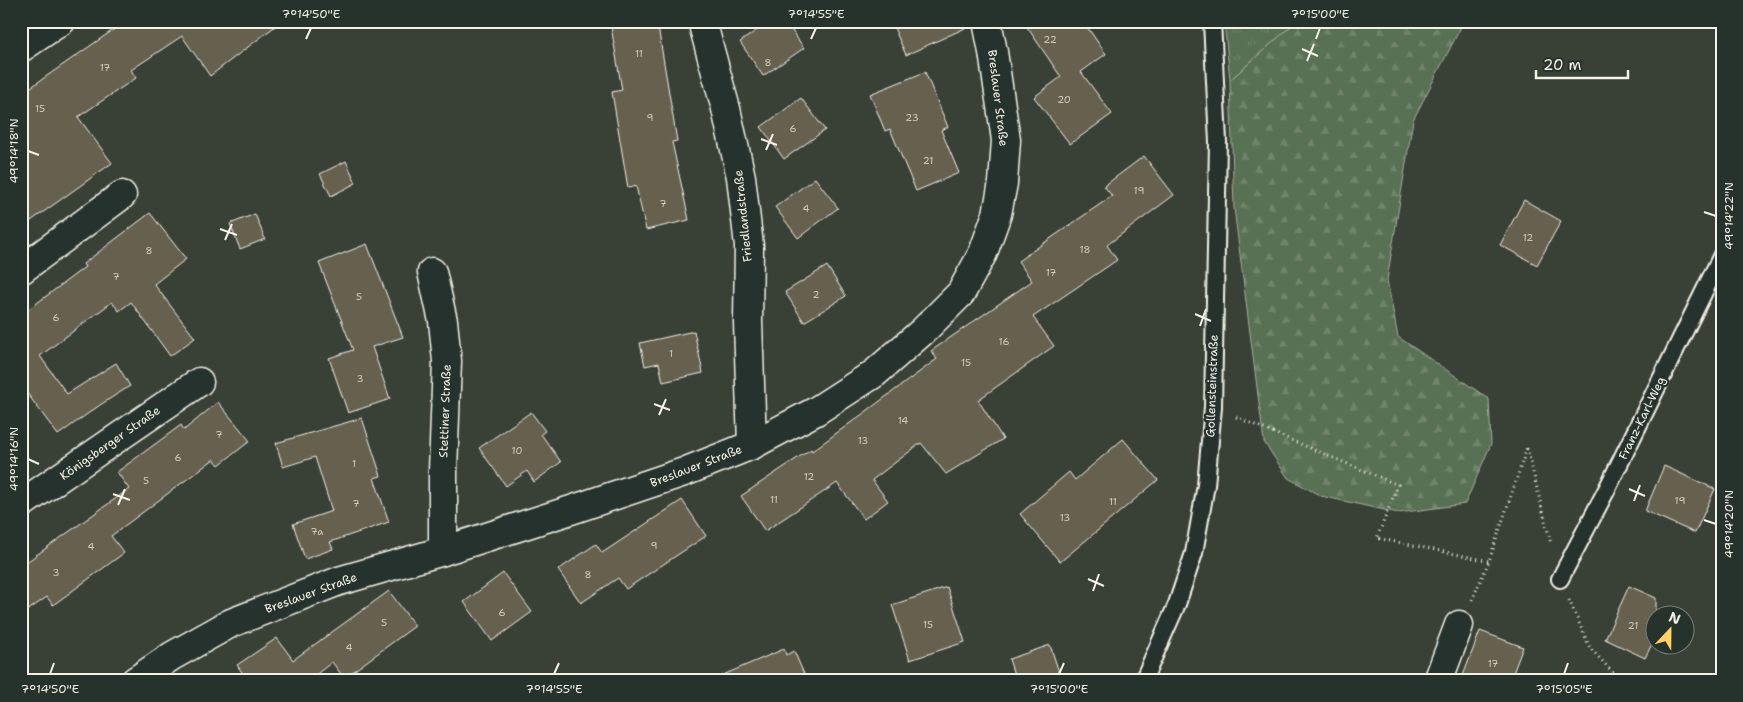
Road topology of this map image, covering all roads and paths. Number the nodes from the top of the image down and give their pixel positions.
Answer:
1 (61, 21) edge
2 (702, 21) edge
3 (987, 21) edge
4 (1212, 21) edge
5 (21, 48) edge
6 (122, 195) dead end
7 (1722, 256) edge
8 (21, 270) edge
9 (432, 272) dead end
10 (199, 382) dead end
11 (1213, 407) junction
12 (752, 445) junction
13 (21, 504) edge
14 (443, 551) junction
15 (1489, 561) junction
16 (1560, 579) junction
17 (1459, 625) joint
18 (135, 681) edge
19 (1144, 681) edge
20 (1438, 681) edge
21 (1621, 681) edge

1 - 5 street
2 - 12 street, Friedlandstraße
3 - 12 street, Breslauer Straße
4 - 11 lane, Gollensteinstraße
6 - 8 street
7 - 16 lane, Franz-Karl-Weg
9 - 14 street, Stettiner Straße
10 - 13 street, Königsberger Straße
11 - 15 path
11 - 19 lane, Gollensteinstraße
12 - 14 street, Breslauer Straße
14 - 18 street, Breslauer Straße
15 - 16 path
15 - 17 path
16 - 21 path
17 - 20 street

